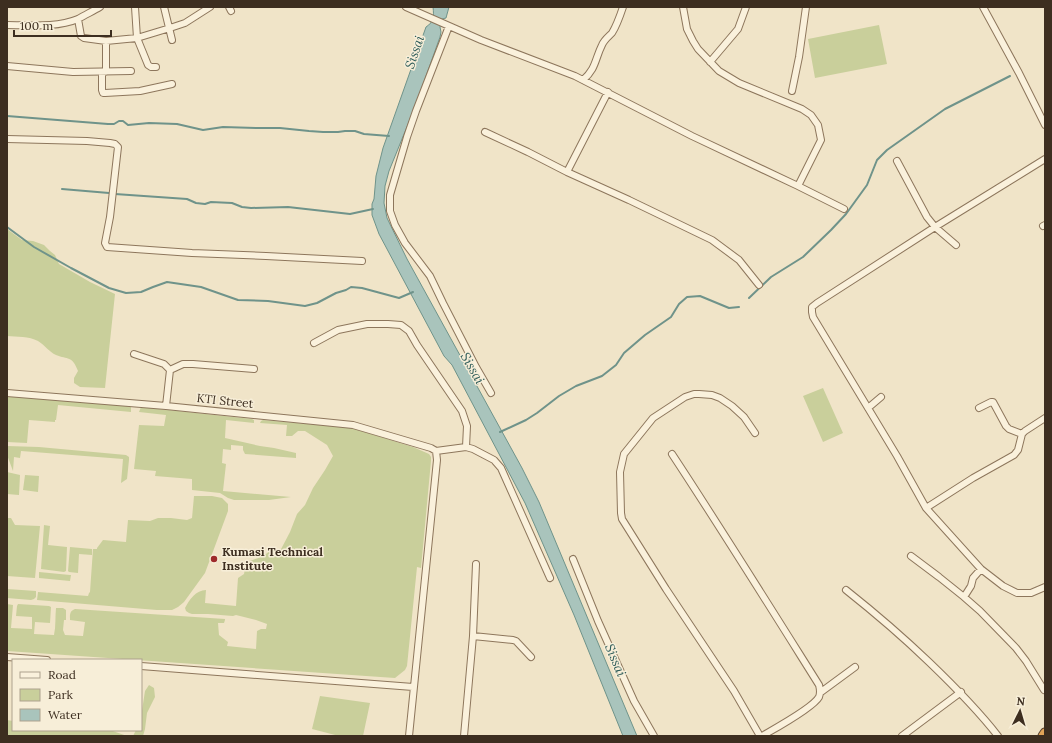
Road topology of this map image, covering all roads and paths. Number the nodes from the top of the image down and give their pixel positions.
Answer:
1 (100, 7) edge
2 (135, 7) edge
3 (164, 7) edge
4 (406, 7) edge
5 (623, 7) edge
6 (683, 7) edge
7 (746, 7) edge
8 (806, 7) edge
9 (983, 7) edge
10 (206, 8) edge
11 (78, 19) junction
12 (7, 25) edge
13 (447, 25) junction
14 (170, 28) junction
15 (137, 38) junction
16 (172, 40) dead end
17 (106, 41) junction
18 (710, 62) junction
19 (7, 66) edge
20 (156, 67) dead end
21 (104, 72) junction
22 (130, 72) dead end
23 (583, 80) junction
24 (172, 84) dead end
25 (608, 92) junction
26 (792, 92) dead end
27 (1045, 125) edge
28 (485, 132) dead end
29 (7, 139) edge
30 (1045, 159) edge
31 (897, 161) dead end
32 (567, 172) junction
33 (798, 186) junction
34 (844, 209) dead end
35 (935, 227) junction
36 (956, 245) dead end
37 (362, 261) dead end
38 (759, 285) dead end
39 (314, 343) dead end
40 (134, 354) dead end
41 (254, 369) dead end
42 (170, 370) junction
43 (7, 393) edge
44 (491, 393) dead end
45 (881, 397) dead end
46 (166, 406) junction
47 (868, 408) junction
48 (979, 408) dead end
49 (1045, 418) edge
50 (755, 433) dead end
51 (1022, 434) junction
52 (466, 447) junction
53 (436, 451) junction
54 (672, 454) dead end
55 (926, 508) junction
56 (911, 556) dead end
57 (573, 559) dead end
58 (476, 564) dead end
59 (981, 569) junction
60 (550, 578) dead end
61 (1045, 587) edge
62 (846, 590) dead end
63 (964, 597) junction
64 (473, 636) junction
65 (7, 657) edge
66 (531, 657) dead end
67 (34, 659) edge
68 (142, 666) edge
69 (855, 667) dead end
70 (413, 687) junction
71 (1044, 690) edge
72 (821, 692) junction
73 (961, 692) junction
74 (1045, 734) edge
75 (409, 736) edge
76 (464, 736) edge
77 (654, 736) edge
78 (761, 736) edge
79 (902, 736) edge
80 (998, 736) edge
81 (1043, 736) edge

1 - 11 street
2 - 15 street
3 - 14 street
4 - 13 street
5 - 23 street
6 - 18 street
7 - 18 street
8 - 26 street
9 - 27 street
10 - 14 street
11 - 12 street
11 - 17 street
13 - 23 street
13 - 44 street
14 - 15 street
14 - 16 street
15 - 17 street
15 - 20 street
17 - 21 street
18 - 33 street
19 - 21 street
21 - 22 street
21 - 24 street
23 - 25 street
25 - 32 street
25 - 33 street
28 - 32 street
29 - 37 street
30 - 35 street
31 - 35 street
32 - 38 street
33 - 34 street
35 - 36 street
35 - 47 street
39 - 52 street
40 - 42 street
41 - 42 street
42 - 46 street
43 - 46 street, KTI Street
45 - 47 street
46 - 53 street, KTI Street
47 - 55 street
48 - 51 street
49 - 51 street
50 - 78 street
51 - 55 street
52 - 53 street
52 - 60 street
53 - 70 street
54 - 72 street
55 - 59 street
56 - 63 street
57 - 77 street
58 - 64 street
59 - 61 street
59 - 63 street
62 - 73 street
63 - 71 street
64 - 66 street
64 - 76 street
65 - 67 street
68 - 70 street
69 - 72 street
70 - 75 street
72 - 78 street
73 - 79 street
73 - 80 street
74 - 81 highway

